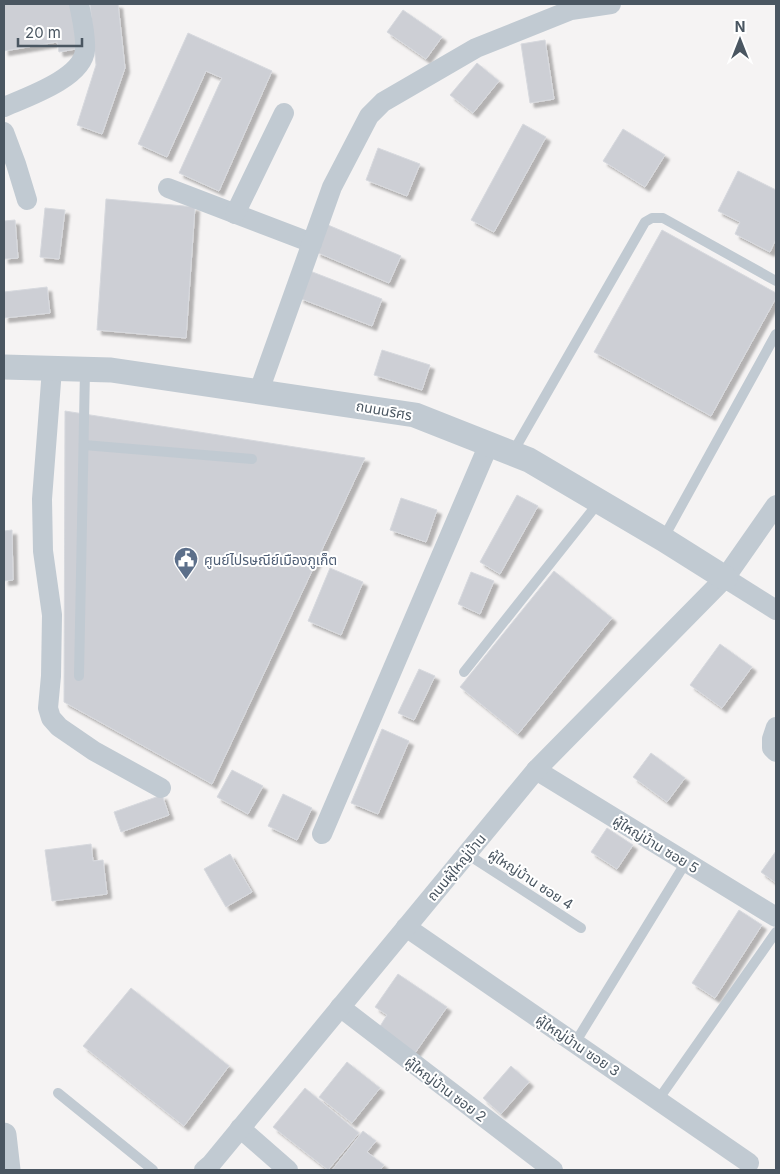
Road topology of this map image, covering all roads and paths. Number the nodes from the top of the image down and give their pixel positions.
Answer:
1 (80, 4) edge
2 (611, 4) edge
3 (4, 108) edge
4 (284, 113) dead end
5 (4, 132) edge
6 (168, 188) dead end
7 (27, 200) dead end
8 (235, 214) junction
9 (312, 243) junction
10 (776, 281) edge
11 (776, 334) edge
12 (4, 367) edge
13 (52, 368) junction
14 (85, 370) junction
15 (259, 391) junction
16 (489, 444) junction
17 (84, 445) junction
18 (512, 453) junction
19 (252, 459) dead end
20 (599, 501) junction
21 (776, 505) edge
22 (663, 539) junction
23 (726, 578) junction
24 (776, 610) edge
25 (464, 672) dead end
26 (79, 676) dead end
27 (776, 727) edge
28 (776, 752) edge
29 (536, 770) junction
30 (161, 788) dead end
31 (322, 834) dead end
32 (467, 854) junction
33 (686, 862) junction
34 (776, 917) edge
35 (406, 927) junction
36 (581, 928) dead end
37 (776, 932) edge
38 (340, 1007) junction
39 (575, 1042) junction
40 (58, 1093) dead end
41 (658, 1100) junction
42 (240, 1128) junction
43 (4, 1135) edge
44 (749, 1162) dead end
45 (8, 1170) edge
46 (153, 1170) edge
47 (204, 1170) edge
48 (288, 1170) edge
49 (553, 1170) edge

1 - 3 street
2 - 9 street
4 - 8 street
5 - 7 street
6 - 8 street
8 - 9 street
9 - 15 street
10 - 18 lane
11 - 22 lane
12 - 13 street, ถนนนริศร
13 - 14 street, ถนนนริศร
13 - 30 street
14 - 15 street, ถนนนริศร
14 - 17 lane
15 - 16 street, ถนนนริศร
16 - 18 street, ถนนนริศร
16 - 31 street
17 - 19 lane
17 - 26 lane
18 - 20 street, ถนนนริศร
20 - 22 street, ถนนนริศร
20 - 25 lane
21 - 23 street, ถนนผู้ใหญ่บ้าน
22 - 23 street, ถนนนริศร
23 - 24 street
23 - 29 street, ถนนผู้ใหญ่บ้าน
27 - 28 street
29 - 32 street, ถนนผู้ใหญ่บ้าน
29 - 33 street, ผู้ใหญ่บ้าน ซอย 5
32 - 35 street, ถนนผู้ใหญ่บ้าน
32 - 36 lane, ผู้ใหญ่บ้าน ซอย 4
33 - 34 street, ผู้ใหญ่บ้าน ซอย 5
33 - 39 lane
35 - 38 street, ถนนผู้ใหญ่บ้าน
35 - 39 street, ผู้ใหญ่บ้าน ซอย 3
37 - 41 lane
38 - 42 street, ถนนผู้ใหญ่บ้าน
38 - 49 street, ผู้ใหญ่บ้าน ซอย 2
39 - 41 street, ผู้ใหญ่บ้าน ซอย 3
40 - 46 lane
41 - 44 street, ผู้ใหญ่บ้าน ซอย 3
42 - 47 street, ถนนผู้ใหญ่บ้าน
42 - 48 street
43 - 45 street

